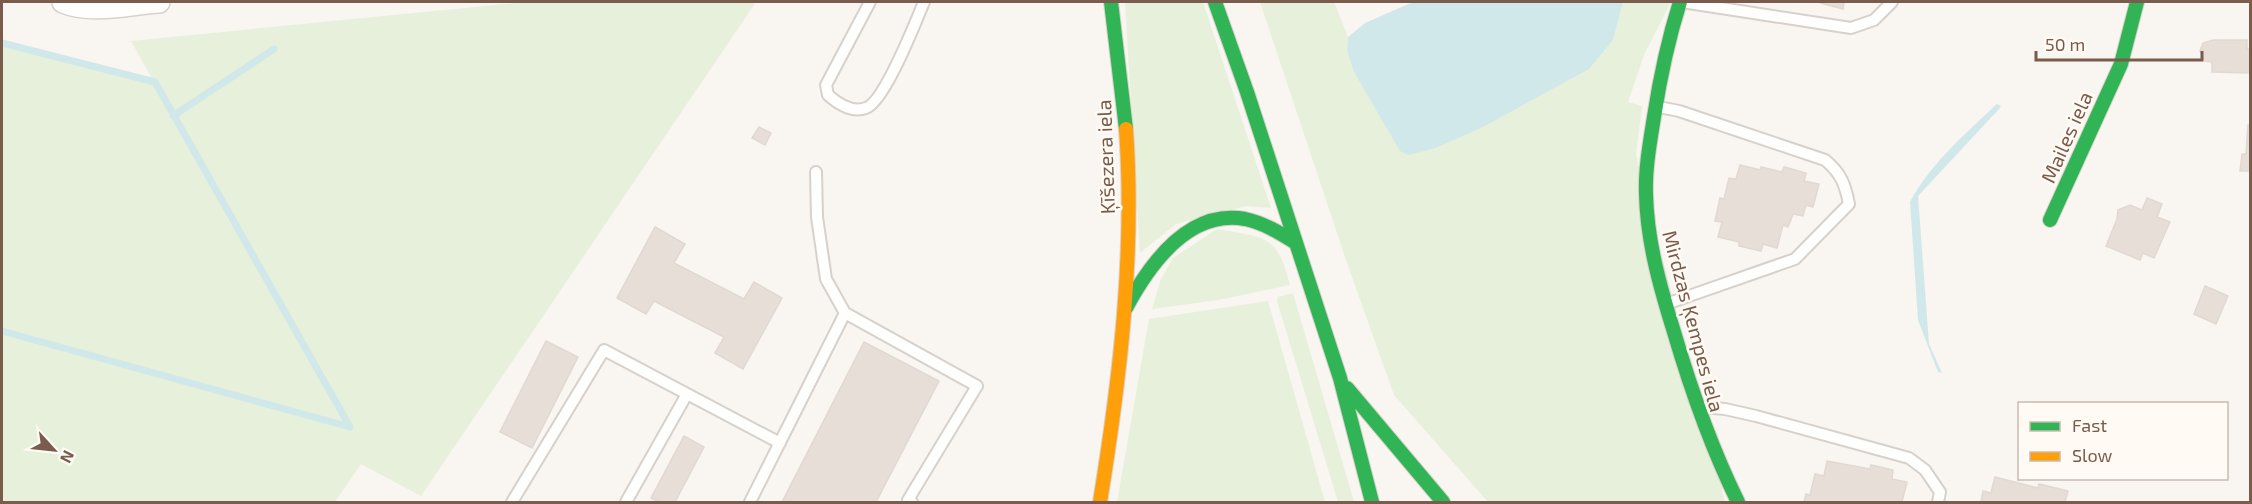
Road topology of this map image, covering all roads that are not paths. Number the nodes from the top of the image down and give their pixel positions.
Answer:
1 (63, 2) edge
2 (159, 2) edge
3 (870, 2) edge
4 (924, 2) edge
5 (1111, 2) edge
6 (1215, 2) edge
7 (1680, 2) edge
8 (1893, 2) edge
9 (2136, 2) edge
10 (1656, 107) junction
11 (816, 172) dead end
12 (2050, 220) dead end
13 (1296, 243) junction
14 (1665, 303) junction
15 (1124, 312) junction
16 (845, 314) junction
17 (1340, 378) junction
18 (687, 394) junction
19 (1696, 407) junction
20 (780, 443) junction
21 (512, 502) edge
22 (626, 502) edge
23 (750, 502) edge
24 (909, 502) edge
25 (1100, 502) edge
26 (1372, 502) edge
27 (1443, 502) edge
28 (1737, 502) edge
29 (1938, 502) edge

1 - 2 street
3 - 4 lane
5 - 15 street, Ķīšezera iela
6 - 13 street
7 - 8 lane
7 - 10 street, Mirdzas Ķempes iela
9 - 12 street, Mailes iela
10 - 14 street, Mirdzas Ķempes iela
10 - 14 lane
11 - 16 lane
13 - 15 street, Ķīšezera iela
13 - 17 street
14 - 19 street, Mirdzas Ķempes iela
15 - 25 street, Ķīšezera iela
16 - 20 lane
16 - 24 lane
17 - 26 street
17 - 27 street
18 - 20 lane
18 - 21 lane
18 - 22 lane
19 - 28 street, Mirdzas Ķempes iela
19 - 29 lane
20 - 23 lane

